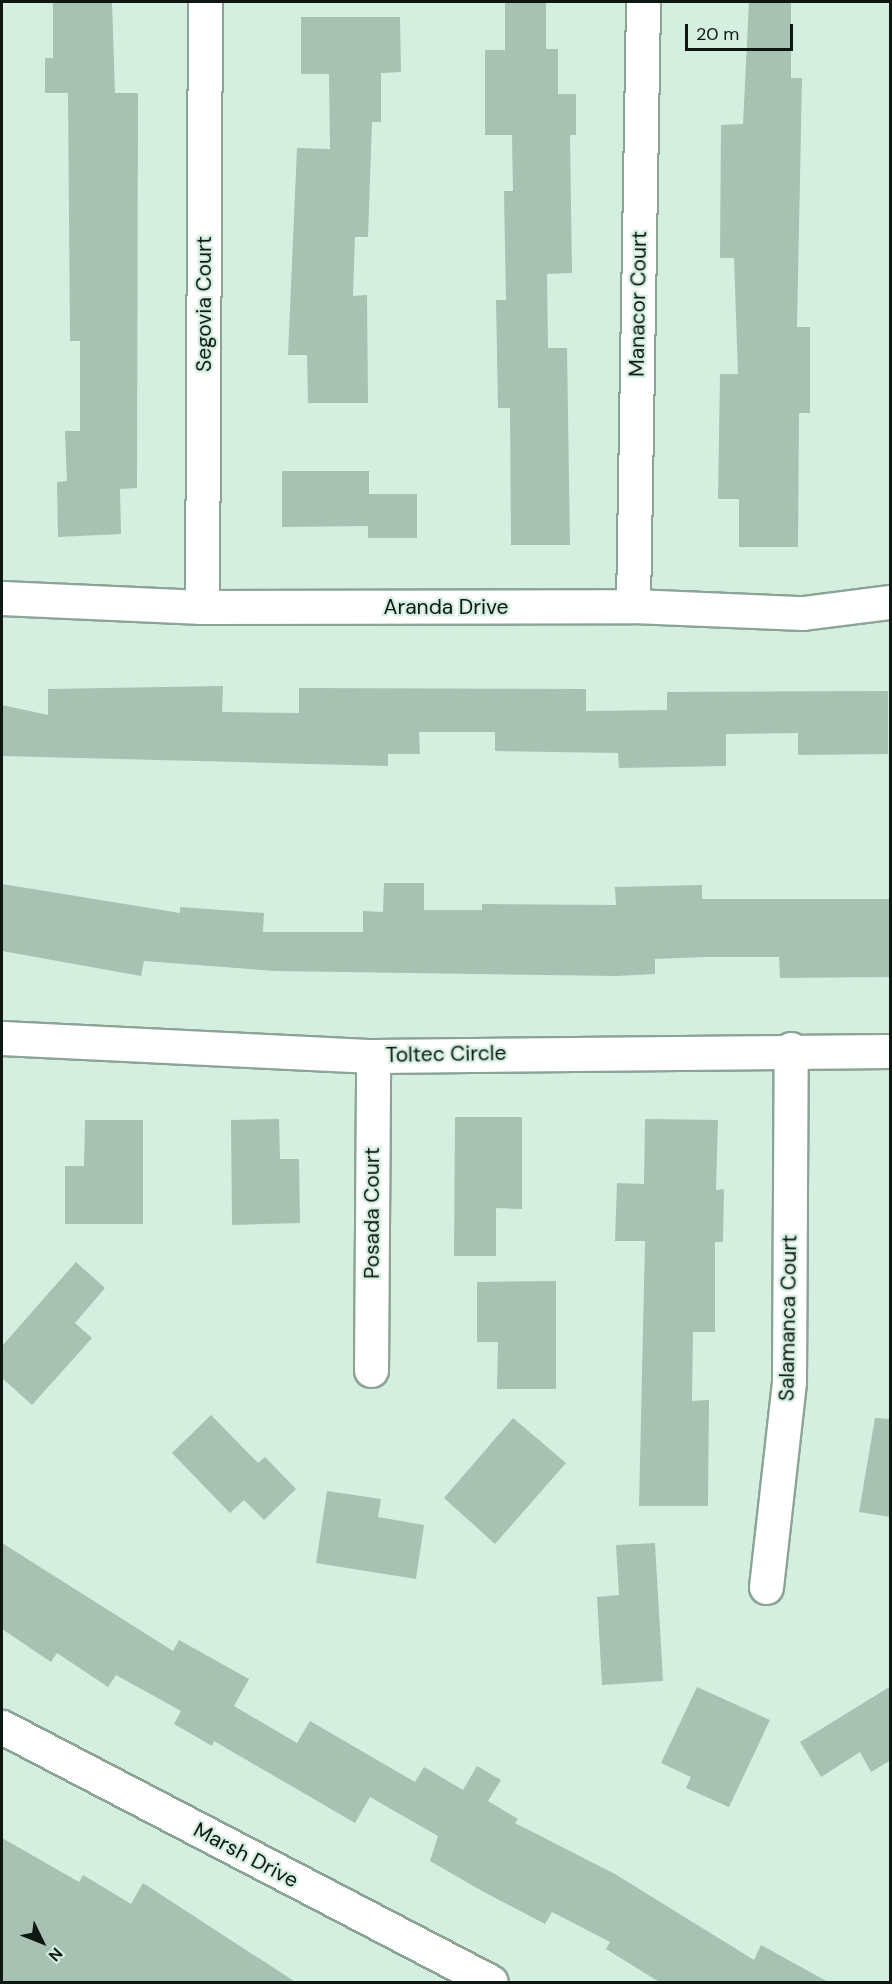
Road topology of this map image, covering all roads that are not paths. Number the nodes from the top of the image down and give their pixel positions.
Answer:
1 (205, 2) edge
2 (643, 2) edge
3 (2, 598) edge
4 (891, 602) edge
5 (633, 606) junction
6 (202, 607) junction
7 (2, 1038) edge
8 (791, 1048) junction
9 (891, 1051) edge
10 (373, 1056) junction
11 (371, 1370) dead end
12 (766, 1587) dead end
13 (2, 1727) edge
14 (491, 1983) edge

1 - 6 street, Segovia Court
2 - 5 street, Manacor Court
3 - 6 street, Aranda Drive
4 - 5 street, Aranda Drive
5 - 6 street, Aranda Drive
7 - 10 street, Toltec Circle
8 - 9 street, Toltec Circle
8 - 10 street, Toltec Circle
8 - 12 street, Salamanca Court
10 - 11 street, Posada Court
13 - 14 street, Marsh Drive

